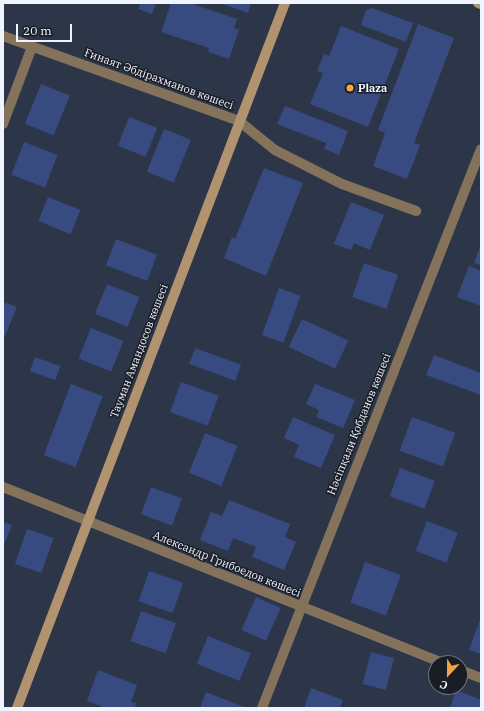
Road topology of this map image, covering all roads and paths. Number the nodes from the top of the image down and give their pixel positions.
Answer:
1 (286, 3) edge
2 (478, 3) edge
3 (481, 4) edge
4 (3, 36) edge
5 (32, 47) junction
6 (239, 120) junction
7 (3, 124) edge
8 (481, 149) edge
9 (416, 211) dead end
10 (3, 487) edge
11 (87, 520) junction
12 (300, 606) junction
13 (428, 657) edge
14 (468, 673) edge
15 (481, 678) edge
16 (17, 708) edge
17 (262, 708) edge

1 - 6 main road, Тауман Амандосов көшесі
2 - 3 main road
4 - 5 street, Ғинаят Әбдірахманов көшесі
5 - 6 street, Ғинаят Әбдірахманов көшесі
5 - 7 street
6 - 9 street
6 - 11 main road, Тауман Амандосов көшесі
8 - 12 street, Нәсіпқали Қобданов көшесі
10 - 11 street, Александр Грибоедов көшесі
11 - 12 street, Александр Грибоедов көшесі
11 - 16 main road, Тауман Амандосов көшесі
12 - 13 street, Александр Грибоедов көшесі
12 - 17 street, Нәсіпқали Қобданов көшесі
14 - 15 street

